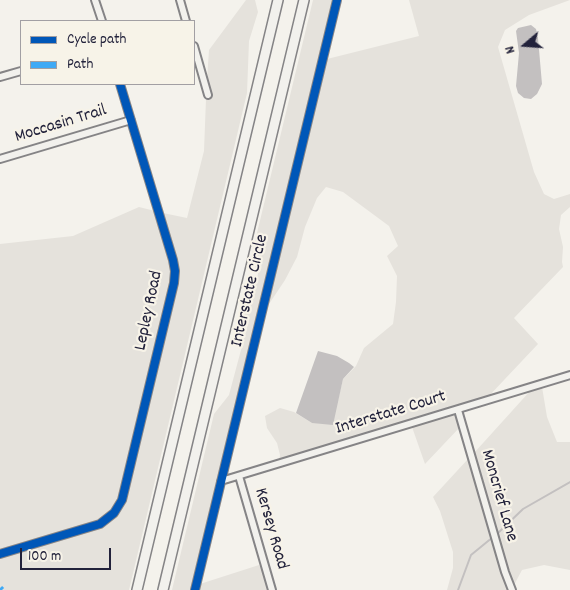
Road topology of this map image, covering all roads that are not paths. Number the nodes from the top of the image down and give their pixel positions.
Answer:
1 (95, 0) edge
2 (180, 0) edge
3 (278, 0) edge
4 (304, 0) edge
5 (336, 0) edge
6 (102, 20) edge
7 (186, 20) edge
8 (195, 50) edge
9 (20, 71) edge
10 (0, 77) edge
11 (120, 85) edge
12 (208, 95) dead end
13 (131, 120) junction
14 (0, 159) edge
15 (570, 375) edge
16 (458, 410) junction
17 (239, 476) junction
18 (221, 481) junction
19 (0, 554) edge
20 (137, 590) edge
21 (163, 590) edge
22 (195, 590) edge
23 (272, 590) edge
24 (512, 590) edge

1 - 6 street
2 - 7 street
3 - 20 highway
4 - 21 highway
5 - 18 street, Interstate Circle
8 - 12 street
9 - 10 street
11 - 13 street, Lepley Road
13 - 14 street, Moccasin Trail
13 - 19 street, Lepley Road
15 - 16 street, Interstate Court
16 - 17 street, Interstate Court
16 - 24 street, Moncrief Lane
17 - 18 street, Interstate Court
17 - 23 street, Kersey Road
18 - 22 street, Interstate Circle

